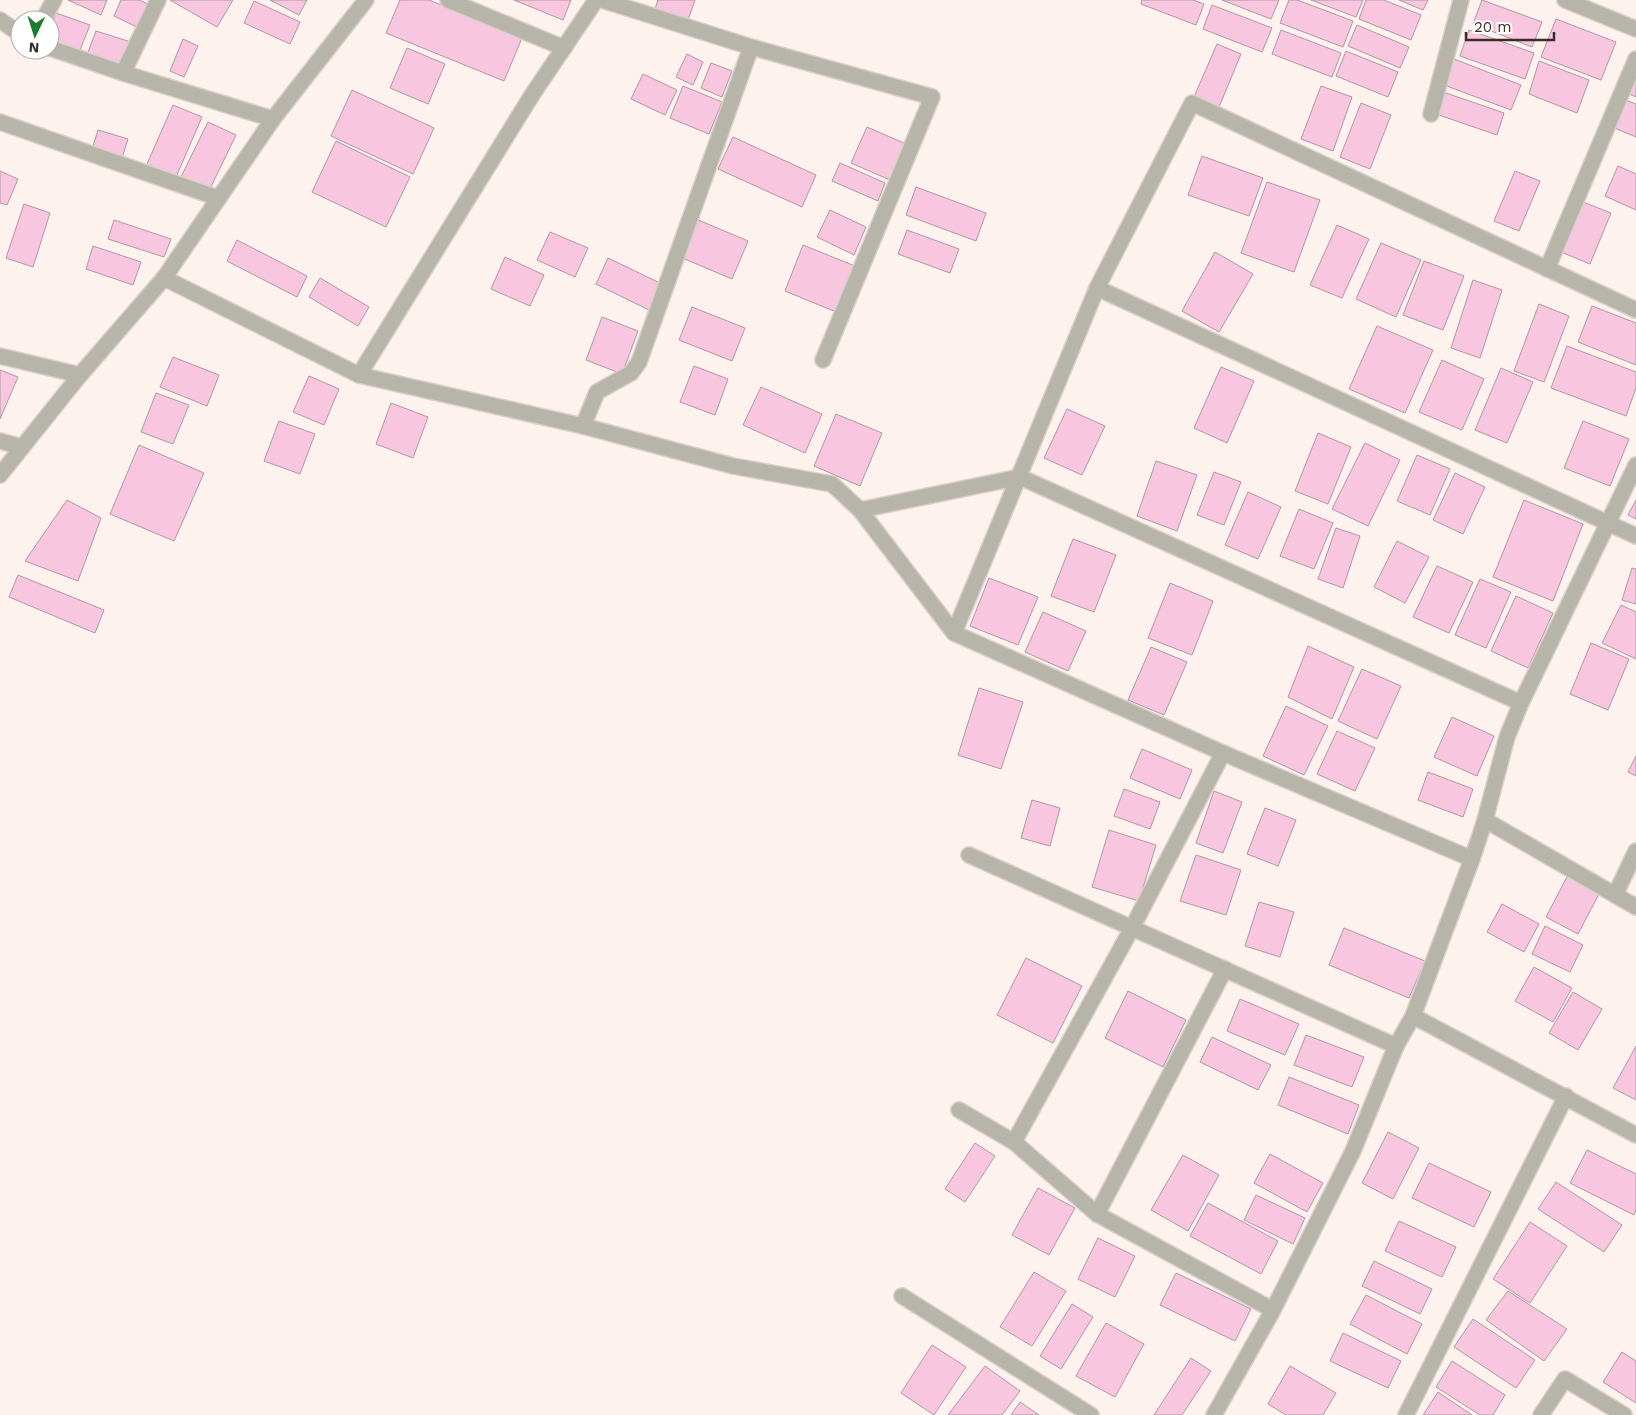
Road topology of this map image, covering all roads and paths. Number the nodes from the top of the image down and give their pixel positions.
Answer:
1 (158, 0) edge
2 (366, 0) edge
3 (448, 0) edge
4 (596, 0) edge
5 (602, 0) edge
6 (1461, 0) edge
7 (1565, 0) edge
8 (1636, 29) edge
9 (752, 47) junction
10 (564, 48) junction
11 (60, 51) edge
12 (1636, 59) edge
13 (122, 73) junction
14 (1431, 114) dead end
15 (273, 119) junction
16 (0, 122) edge
17 (218, 198) junction
18 (1547, 269) junction
19 (164, 278) junction
20 (1097, 288) junction
21 (1636, 310) edge
22 (0, 356) edge
23 (823, 360) dead end
24 (80, 374) junction
25 (359, 375) junction
26 (583, 426) junction
27 (0, 441) edge
28 (22, 447) junction
29 (1636, 465) edge
30 (0, 475) edge
31 (1020, 477) junction
32 (860, 510) junction
33 (1608, 523) junction
34 (1636, 536) edge
35 (954, 633) junction
36 (1521, 703) junction
37 (1223, 753) junction
38 (1485, 820) junction
39 (1636, 851) edge
40 (969, 855) dead end
41 (1472, 859) junction
42 (1615, 895) junction
43 (1636, 907) edge
44 (1132, 928) junction
45 (1225, 969) junction
46 (1413, 1016) junction
47 (1396, 1046) junction
48 (1566, 1096) junction
49 (959, 1110) dead end
50 (1636, 1135) edge
51 (1014, 1142) junction
52 (1097, 1214) junction
53 (902, 1296) dead end
54 (1273, 1310) junction
55 (1091, 1415) edge
56 (1214, 1415) edge
57 (1406, 1415) edge
58 (1541, 1415) edge
59 (1624, 1415) edge

1 - 13 street
2 - 15 street
3 - 10 street
4 - 10 street
5 - 9 street
6 - 14 street
7 - 8 street
9 - 23 street
9 - 26 street
10 - 25 street
11 - 13 street
12 - 18 street
13 - 15 street
15 - 17 street
16 - 17 street
17 - 19 street
18 - 20 street
18 - 21 street
19 - 24 street
19 - 25 street
20 - 31 street
20 - 33 street
22 - 24 street
24 - 28 street
25 - 26 street
26 - 32 street
27 - 28 street
28 - 30 street
29 - 33 street
31 - 32 street
31 - 35 street
31 - 36 street
32 - 35 street
33 - 34 street
33 - 36 street
35 - 37 street
36 - 38 street
37 - 41 street
37 - 44 street
38 - 41 street
38 - 42 street
39 - 42 street
40 - 44 street
41 - 46 street
42 - 43 street
44 - 45 street
44 - 51 street
45 - 47 street
45 - 52 street
46 - 47 street
46 - 48 street
47 - 54 street
48 - 50 street
48 - 57 street
49 - 51 street
51 - 52 street
52 - 54 street
53 - 55 street
54 - 56 street
58 - 59 street

